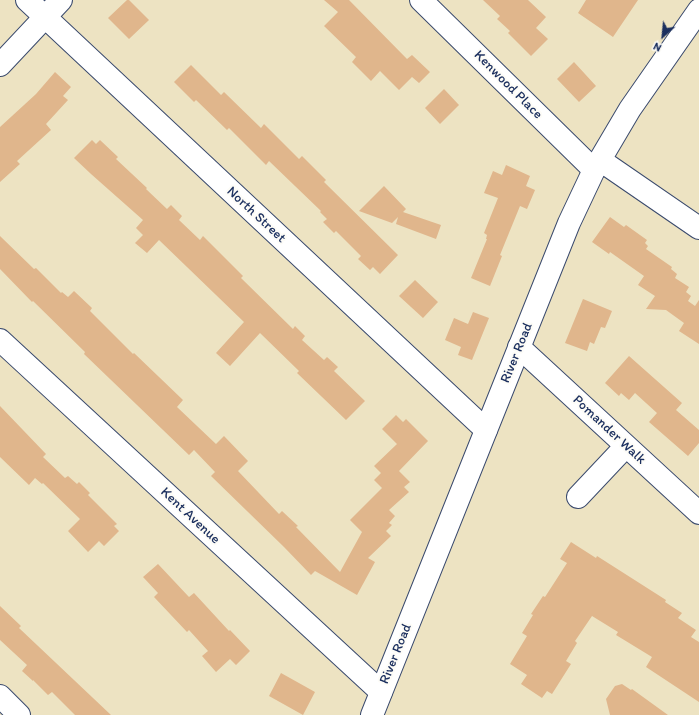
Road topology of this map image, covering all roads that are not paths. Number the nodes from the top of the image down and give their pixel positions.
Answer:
1 (27, 0) edge
2 (61, 0) edge
3 (421, 0) edge
4 (699, 10) edge
5 (44, 17) junction
6 (0, 65) edge
7 (597, 165) junction
8 (699, 228) edge
9 (0, 340) edge
10 (519, 347) junction
11 (486, 430) junction
12 (626, 446) junction
13 (578, 497) dead end
14 (699, 513) edge
15 (381, 692) junction
16 (0, 696) edge
17 (19, 715) edge
18 (372, 715) edge

1 - 5 street, North Street
2 - 5 street
3 - 7 street, Kenwood Place
4 - 7 street, River Road
5 - 6 street
5 - 11 street, North Street
7 - 8 street, Kenwood Place
7 - 10 street, River Road
9 - 15 street, Kent Avenue
10 - 11 street, River Road
10 - 12 street, Pomander Walk
11 - 15 street, River Road
12 - 13 street
12 - 14 street, Pomander Walk
15 - 18 street, River Road
16 - 17 street

